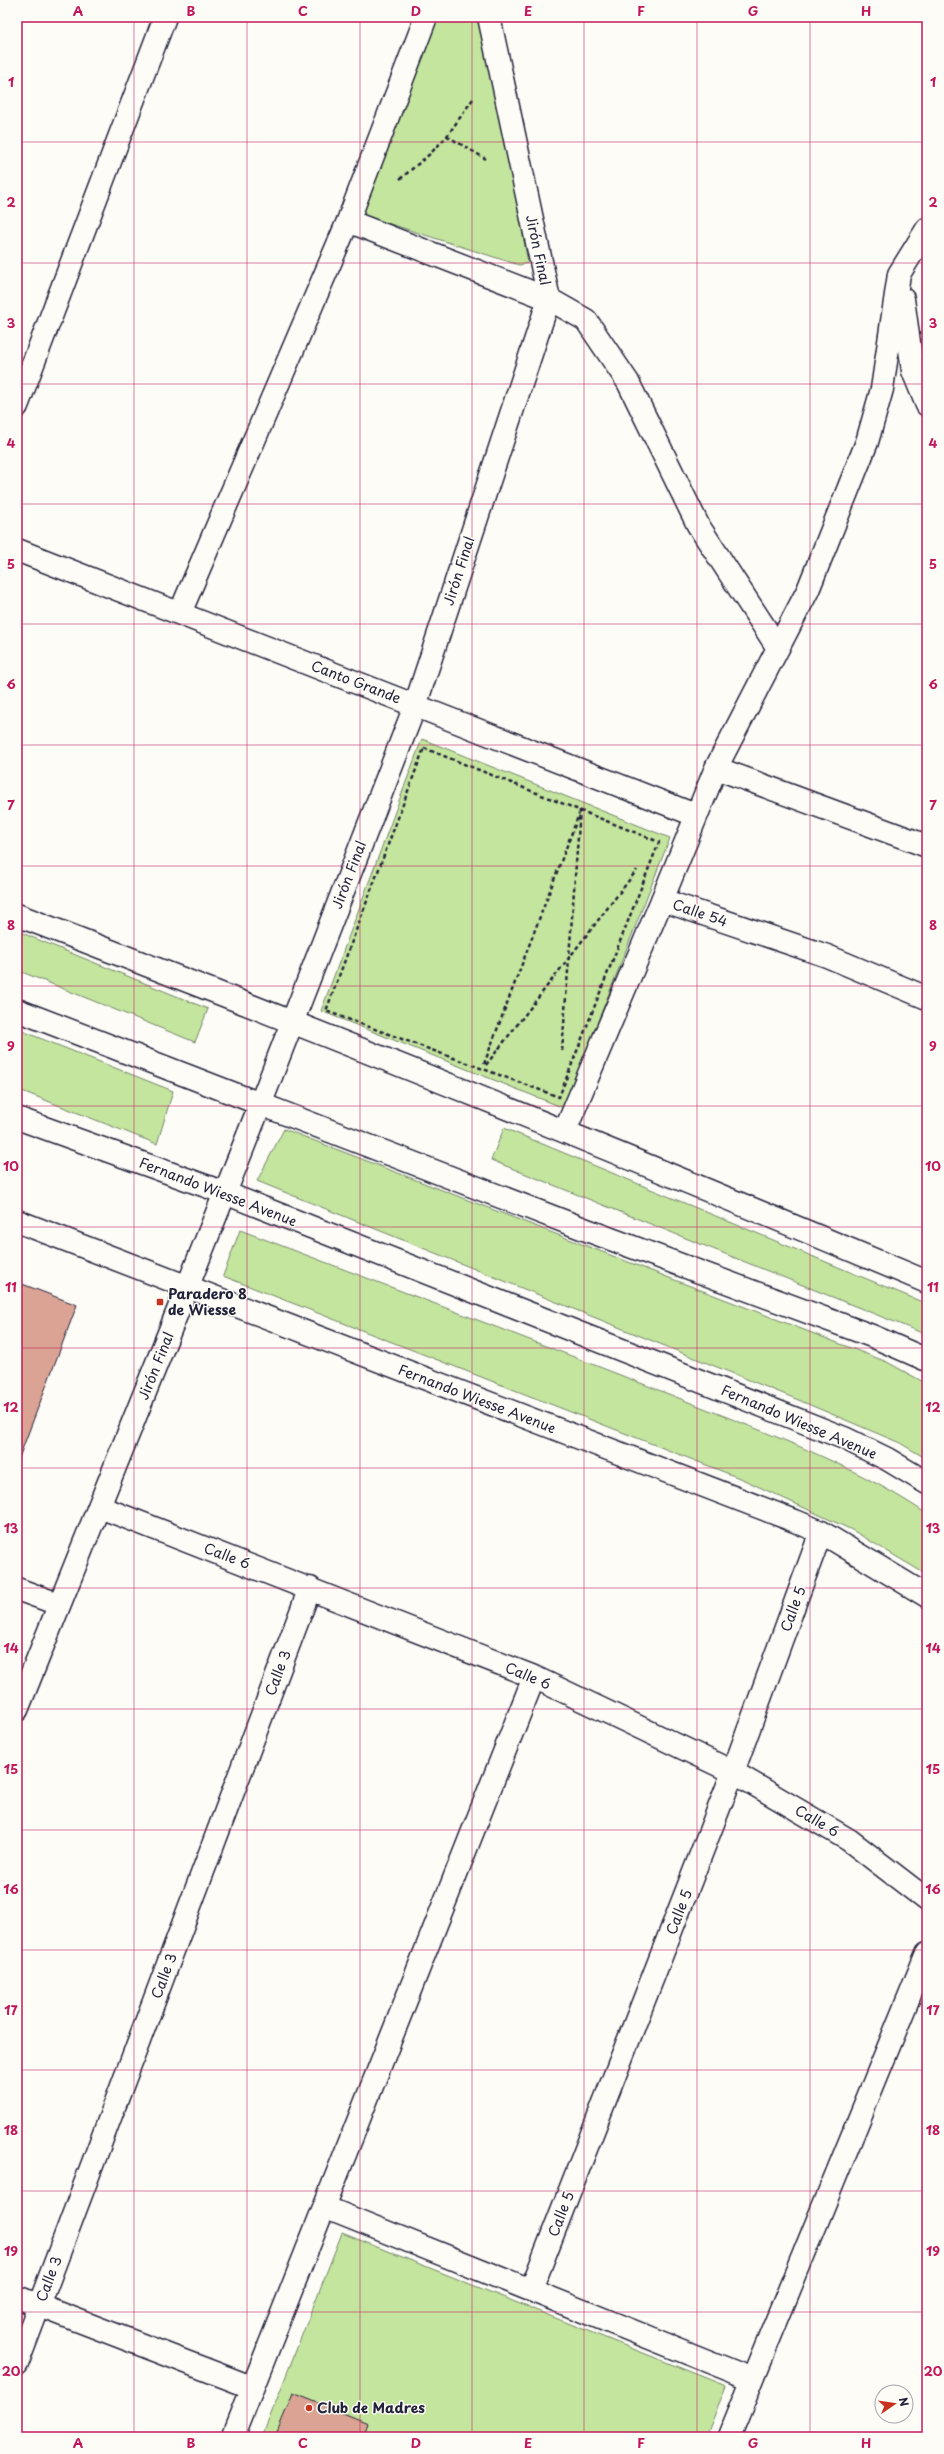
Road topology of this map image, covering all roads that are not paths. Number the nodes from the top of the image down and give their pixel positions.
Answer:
1 (165, 17) edge
2 (426, 17) edge
3 (488, 17) edge
4 (348, 221) junction
5 (927, 229) edge
6 (899, 274) junction
7 (549, 299) junction
8 (17, 406) edge
9 (927, 406) edge
10 (17, 550) edge
11 (180, 613) junction
12 (778, 648) junction
13 (415, 706) junction
14 (716, 768) junction
15 (695, 815) junction
16 (927, 846) edge
17 (662, 900) junction
18 (17, 915) edge
19 (927, 998) edge
20 (17, 1010) edge
21 (293, 1021) junction
22 (260, 1105) junction
23 (17, 1118) edge
24 (565, 1131) junction
25 (225, 1193) junction
26 (17, 1221) edge
27 (927, 1282) edge
28 (187, 1288) junction
29 (927, 1360) edge
30 (927, 1483) edge
31 (100, 1507) junction
32 (821, 1532) junction
33 (310, 1588) junction
34 (17, 1589) edge
35 (927, 1596) edge
36 (58, 1604) junction
37 (534, 1677) junction
38 (17, 1710) edge
39 (733, 1772) junction
40 (927, 1900) edge
41 (927, 1953) edge
42 (324, 2207) junction
43 (532, 2290) junction
44 (17, 2297) edge
45 (40, 2305) junction
46 (17, 2364) edge
47 (752, 2379) junction
48 (251, 2387) junction
49 (233, 2437) edge
50 (729, 2437) edge

1 - 8 street
2 - 4 street
3 - 7 street, Jirón Final
4 - 7 street
4 - 11 street
5 - 6 street
6 - 9 street
6 - 12 street
7 - 12 street
7 - 13 street, Jirón Final
10 - 11 street, Canto Grande
11 - 13 street, Canto Grande
12 - 14 street
13 - 15 street, Canto Grande
13 - 21 street, Jirón Final
14 - 15 street
14 - 16 street
15 - 17 street
17 - 19 street, Calle 54
17 - 24 street, Calle 54
18 - 21 street
20 - 22 street
21 - 22 street, Jirón Final
21 - 24 street
22 - 25 street, Jirón Final
22 - 29 street
23 - 25 street, Fernando Wiesse Avenue
24 - 27 street
25 - 28 street, Jirón Final
25 - 30 street, Fernando Wiesse Avenue
26 - 28 street, Fernando Wiesse Avenue
28 - 31 street, Jirón Final
28 - 32 street, Fernando Wiesse Avenue
31 - 33 street, Calle 6
31 - 36 street, Jirón Final
32 - 35 street, Fernando Wiesse Avenue
32 - 39 street, Calle 5
33 - 37 street, Calle 6
33 - 45 street, Calle 3
34 - 36 street
36 - 38 street, Jirón Final
37 - 39 street, Calle 6
37 - 42 street
39 - 40 street, Calle 6
39 - 43 street, Calle 5
41 - 47 street
42 - 43 street
42 - 48 street
43 - 47 street
44 - 45 street
45 - 46 street, Calle 3
45 - 48 street
47 - 50 street
48 - 49 street

